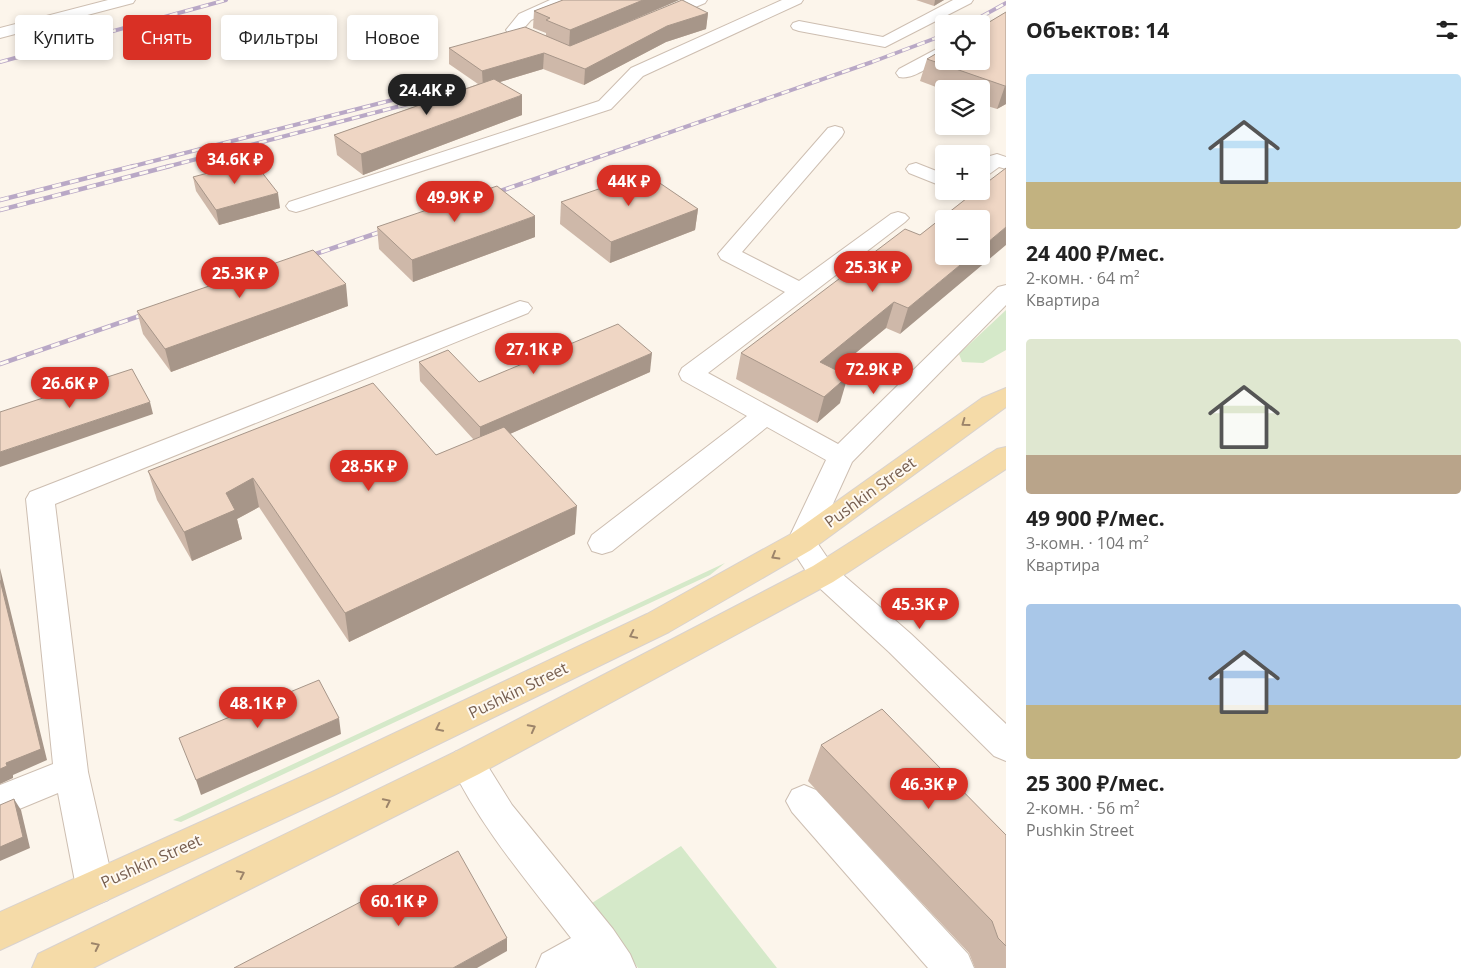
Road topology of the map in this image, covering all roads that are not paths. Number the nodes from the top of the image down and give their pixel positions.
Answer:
1 (127, 0) edge
2 (563, 0) edge
3 (699, 0) edge
4 (795, 0) edge
5 (965, 0) edge
6 (638, 26) edge
7 (799, 26) dead end
8 (0, 33) edge
9 (562, 52) edge
10 (935, 55) edge
11 (905, 73) dead end
12 (835, 132) dead end
13 (1006, 163) edge
14 (990, 165) edge
15 (916, 169) dead end
16 (935, 177) edge
17 (296, 206) dead end
18 (898, 218) dead end
19 (801, 291) junction
20 (1006, 292) edge
21 (520, 308) dead end
22 (1006, 396) edge
23 (765, 415) junction
24 (1006, 456) edge
25 (841, 457) junction
26 (801, 542) junction
27 (602, 543) dead end
28 (823, 574) junction
29 (1006, 746) edge
30 (467, 763) junction
31 (71, 772) junction
32 (0, 801) edge
33 (804, 801) dead end
34 (95, 887) junction
35 (0, 931) edge
36 (608, 955) edge
37 (52, 968) edge
38 (556, 968) edge
39 (954, 968) edge

1 - 8 street
2 - 9 street
3 - 6 street
4 - 17 street
5 - 7 street
10 - 11 street
12 - 19 street
13 - 14 street
15 - 16 street
18 - 19 street
19 - 23 street
20 - 25 street
21 - 31 street
22 -> 26 main road, Pushkin Street
23 - 25 street
23 - 27 street
24 - 28 main road
25 - 26 street
26 - 28 street
26 -> 34 main road, Pushkin Street
28 - 29 street
30 -> 28 main road
30 - 36 street
37 -> 30 main road
31 - 32 street
31 - 34 street
33 - 39 street
34 - 35 main road, Pushkin Street
36 - 38 street

